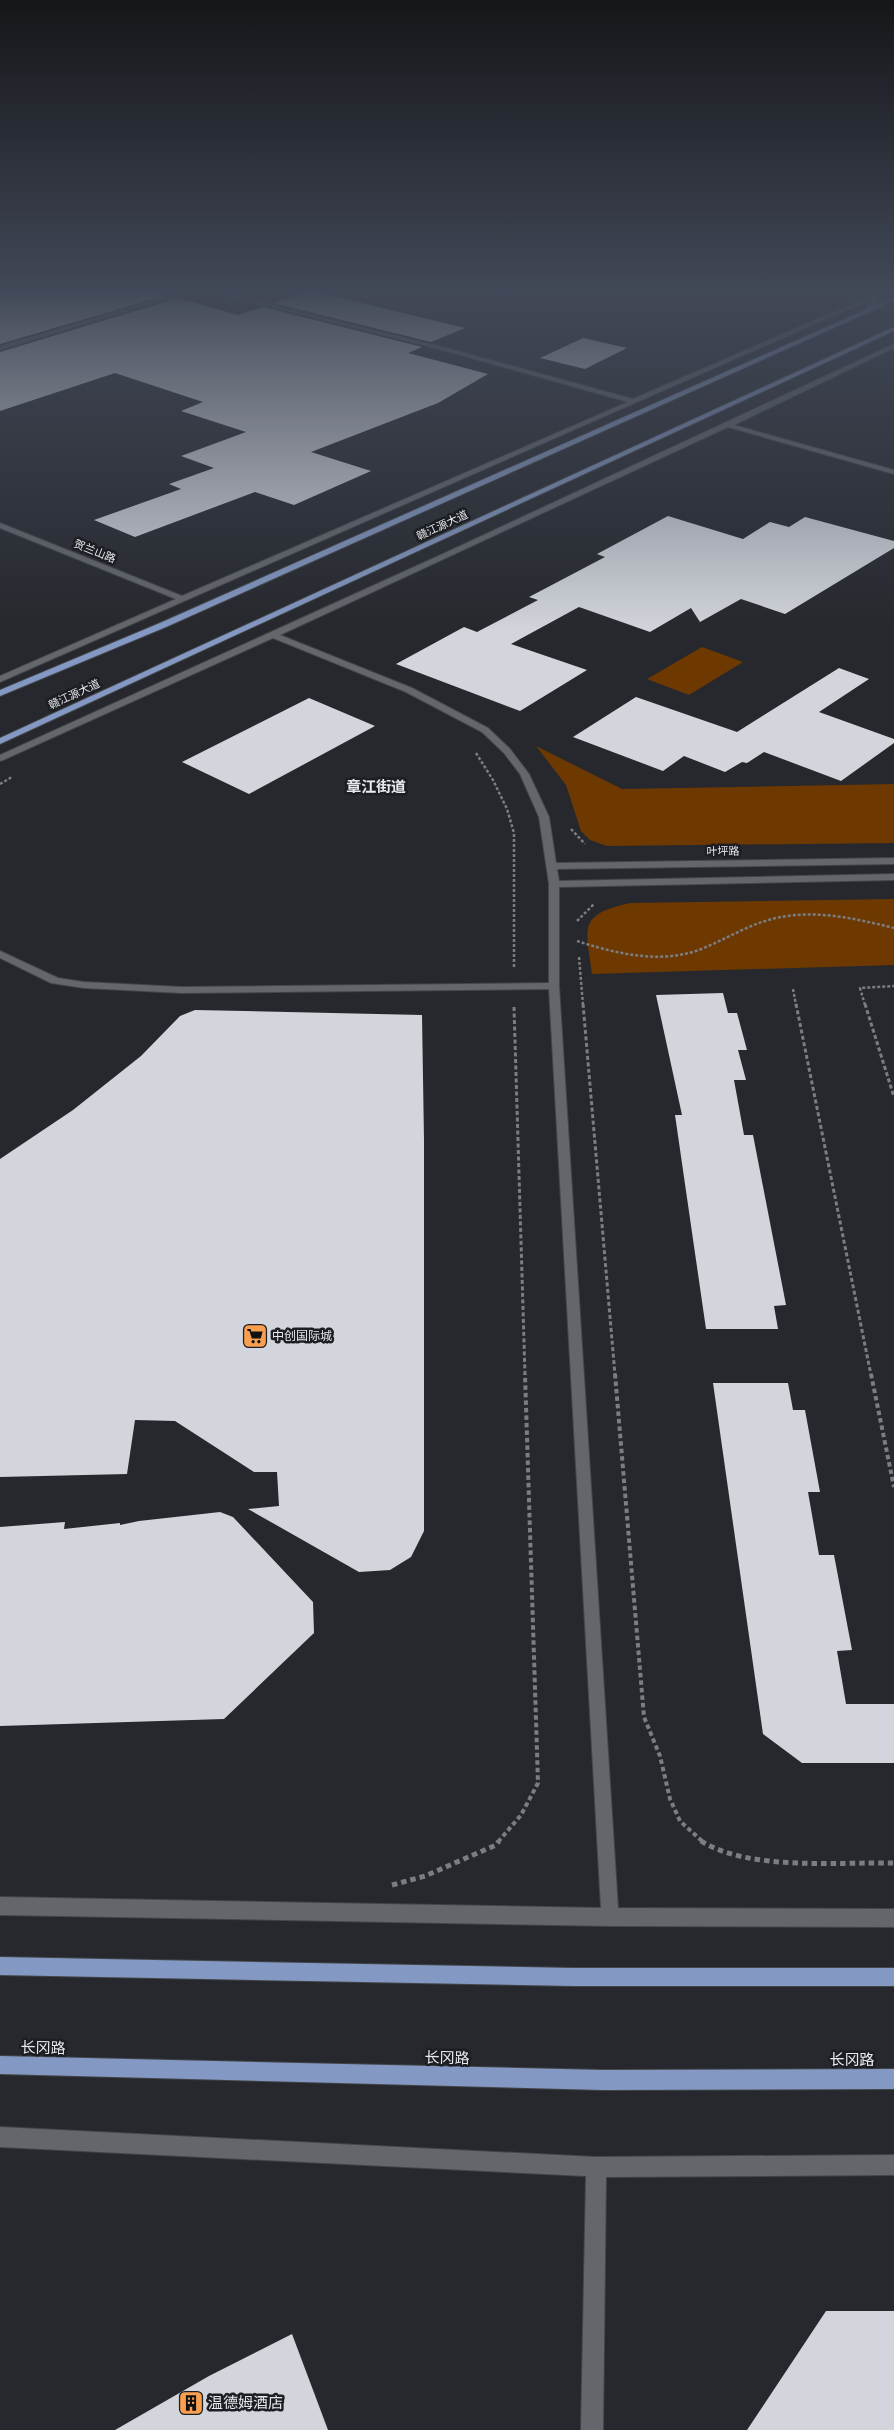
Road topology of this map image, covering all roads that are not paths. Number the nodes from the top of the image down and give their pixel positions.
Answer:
1 (623, 405) edge
2 (653, 405) edge
3 (730, 405) edge
4 (769, 405) edge
5 (728, 425) junction
6 (894, 472) edge
7 (0, 525) edge
8 (182, 599) junction
9 (273, 636) junction
10 (0, 678) edge
11 (0, 693) edge
12 (0, 741) edge
13 (0, 758) edge
14 (894, 861) edge
15 (553, 866) junction
16 (894, 877) edge
17 (554, 884) junction
18 (0, 954) edge
19 (554, 986) junction
20 (0, 1906) edge
21 (610, 1917) junction
22 (894, 1918) edge
23 (0, 1966) edge
24 (894, 1977) edge
25 (0, 2065) edge
26 (894, 2079) edge
27 (0, 2137) edge
28 (894, 2165) edge
29 (596, 2167) junction
30 (592, 2430) edge

1 - 8 street
2 - 11 main road, 赣江源大道
3 - 12 main road, 赣江源大道
4 - 5 street
5 - 6 street
5 - 9 street
7 - 8 street, 贺兰山路
8 - 10 street
9 - 13 street
9 - 15 street
14 - 15 street, 叶坪路
15 - 17 street
16 - 17 street
17 - 19 street
18 - 19 street
19 - 21 street
20 - 21 street
21 - 22 street
23 - 24 main road
25 - 26 main road, 长冈路
27 - 29 street
28 - 29 street
29 - 30 street

